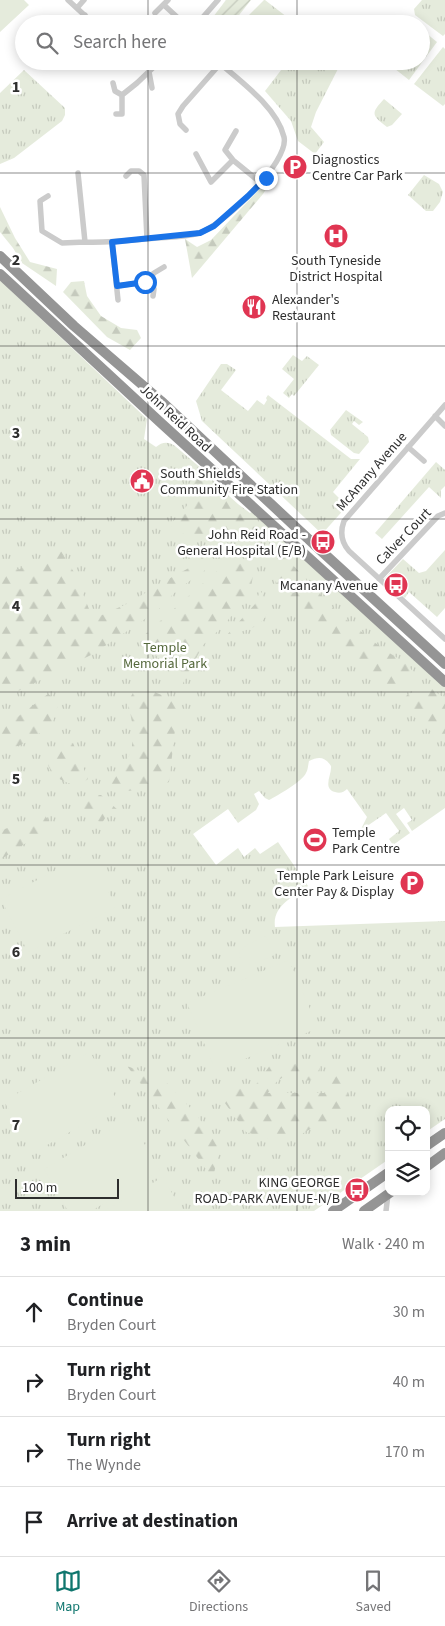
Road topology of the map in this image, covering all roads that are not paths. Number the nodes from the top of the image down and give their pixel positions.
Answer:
1 (68, 0) edge
2 (84, 0) edge
3 (218, 0) edge
4 (166, 2) edge
5 (77, 8) junction
6 (155, 13) dead end
7 (85, 15) edge
8 (176, 15) edge
9 (205, 15) edge
10 (213, 70) edge
11 (228, 70) edge
12 (148, 72) joint
13 (113, 83) dead end
14 (152, 88) dead end
15 (122, 95) junction
16 (116, 114) dead end
17 (186, 130) dead end
18 (236, 132) dead end
19 (196, 154) dead end
20 (233, 160) junction
21 (78, 173) dead end
22 (126, 176) dead end
23 (261, 183) junction
24 (48, 196) dead end
25 (147, 239) junction
26 (85, 242) junction
27 (112, 242) junction
28 (0, 256) edge
29 (164, 267) dead end
30 (0, 274) edge
31 (150, 278) junction
32 (117, 286) junction
33 (153, 296) dead end
34 (118, 300) dead end
35 (445, 405) edge
36 (435, 416) junction
37 (445, 426) edge
38 (408, 447) junction
39 (424, 461) dead end
40 (445, 513) edge
41 (379, 579) junction
42 (445, 639) edge
43 (445, 664) edge
44 (445, 682) edge
45 (445, 1133) edge
46 (430, 1143) edge
47 (445, 1153) edge
48 (430, 1163) edge
49 (385, 1175) edge
50 (378, 1180) junction
51 (385, 1188) edge
52 (385, 1196) edge
53 (388, 1196) edge
54 (337, 1210) edge
55 (364, 1211) edge
56 (386, 1211) edge

1 - 5 street
2 - 5 street
3 - 9 street
4 - 6 street
4 - 8 street
5 - 7 street
10 - 17 street
11 - 23 street
12 - 14 street
12 - 15 street
13 - 15 street
15 - 16 street
18 - 20 street
19 - 20 street
20 - 23 street
21 - 26 street
22 - 25 street
23 - 25 street
24 - 26 street
25 - 27 street
26 - 27 street
27 - 32 street
28 - 43 highway, John Reid Road
29 - 31 street
30 - 44 highway, John Reid Road
31 - 32 street
31 - 33 street
32 - 34 street
35 - 36 street, McAnany Avenue
36 - 37 street
36 - 38 street, McAnany Avenue
38 - 39 street
38 - 41 street, McAnany Avenue
40 - 41 street, Calver Court
41 - 42 street, McAnany Avenue
45 - 46 highway
47 - 48 highway
49 - 50 highway
50 - 51 highway
50 - 54 highway
52 - 55 highway
53 - 56 street

